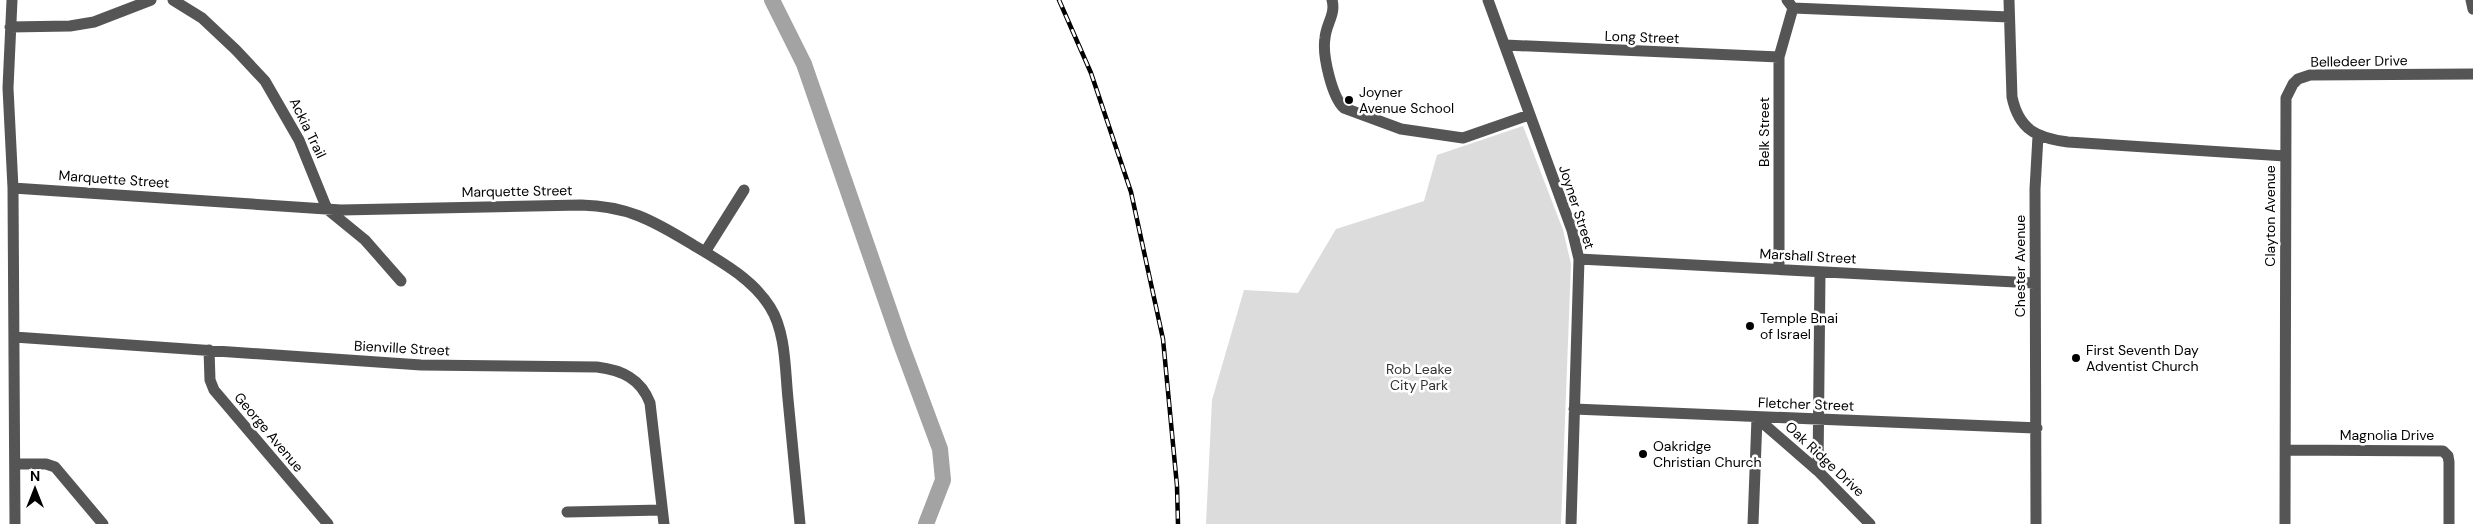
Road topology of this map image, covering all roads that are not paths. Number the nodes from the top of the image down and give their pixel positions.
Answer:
1 (12, 0) edge
2 (151, 0) edge
3 (173, 0) edge
4 (1332, 0) edge
5 (1488, 0) edge
6 (2009, 0) edge
7 (2471, 0) edge
8 (1790, 4) edge
9 (2473, 9) edge
10 (2009, 17) junction
11 (10, 27) junction
12 (1505, 45) junction
13 (1779, 56) junction
14 (2473, 74) edge
15 (4, 113) edge
16 (1530, 116) junction
17 (2038, 136) junction
18 (2285, 156) junction
19 (12, 188) junction
20 (744, 190) dead end
21 (327, 209) junction
22 (705, 252) junction
23 (1579, 259) junction
24 (1780, 268) junction
25 (1820, 272) junction
26 (401, 281) dead end
27 (2035, 283) junction
28 (14, 337) junction
29 (209, 350) junction
30 (1574, 410) junction
31 (1757, 418) junction
32 (1818, 419) junction
33 (2037, 428) junction
34 (2286, 450) junction
35 (15, 464) junction
36 (1818, 471) junction
37 (662, 510) junction
38 (567, 512) dead end
39 (15, 524) edge
40 (103, 524) edge
41 (328, 524) edge
42 (664, 524) edge
43 (800, 524) edge
44 (1571, 524) edge
45 (1753, 524) edge
46 (1870, 524) edge
47 (2036, 524) edge
48 (2285, 524) edge
49 (2449, 524) edge

1 - 11 street
2 - 11 street
3 - 21 street, Ackia Trail
4 - 16 street
5 - 12 street, Joyner Street
6 - 10 street
7 - 9 street
8 - 10 street
8 - 13 street, Belk Street
10 - 17 street
11 - 15 street
12 - 13 street, Long Street
12 - 16 street, Joyner Street
13 - 24 street, Belk Street
14 - 18 street, Belledeer Drive
15 - 19 street
16 - 23 street, Joyner Street
17 - 18 street, Clayton Avenue
17 - 27 street, Chester Avenue
18 - 34 street, Clayton Avenue
19 - 21 street, Marquette Street
19 - 28 street
20 - 22 street
21 - 22 street, Marquette Street
21 - 26 street, Ackia Trail
22 - 43 street, Marquette Street
23 - 24 street, Marshall Street
23 - 30 street, Joyner Street
24 - 25 street, Marshall Street
25 - 27 street, Marshall Street
25 - 32 street
27 - 33 street, Chester Avenue
28 - 29 street, Bienville Street
28 - 35 street
29 - 37 street, Bienville Street
29 - 41 street, George Avenue
30 - 31 street, Fletcher Street
30 - 44 street, Joyner Street
31 - 32 street, Fletcher Street
31 - 36 street, Oak Ridge Drive
31 - 45 street
32 - 33 street, Fletcher Street
32 - 36 street
33 - 47 street, Chester Avenue
34 - 48 street, Clayton Avenue
34 - 49 street, Magnolia Drive
35 - 39 street
35 - 40 street
36 - 46 street, Oak Ridge Drive
37 - 38 street
37 - 42 street, Bienville Street

